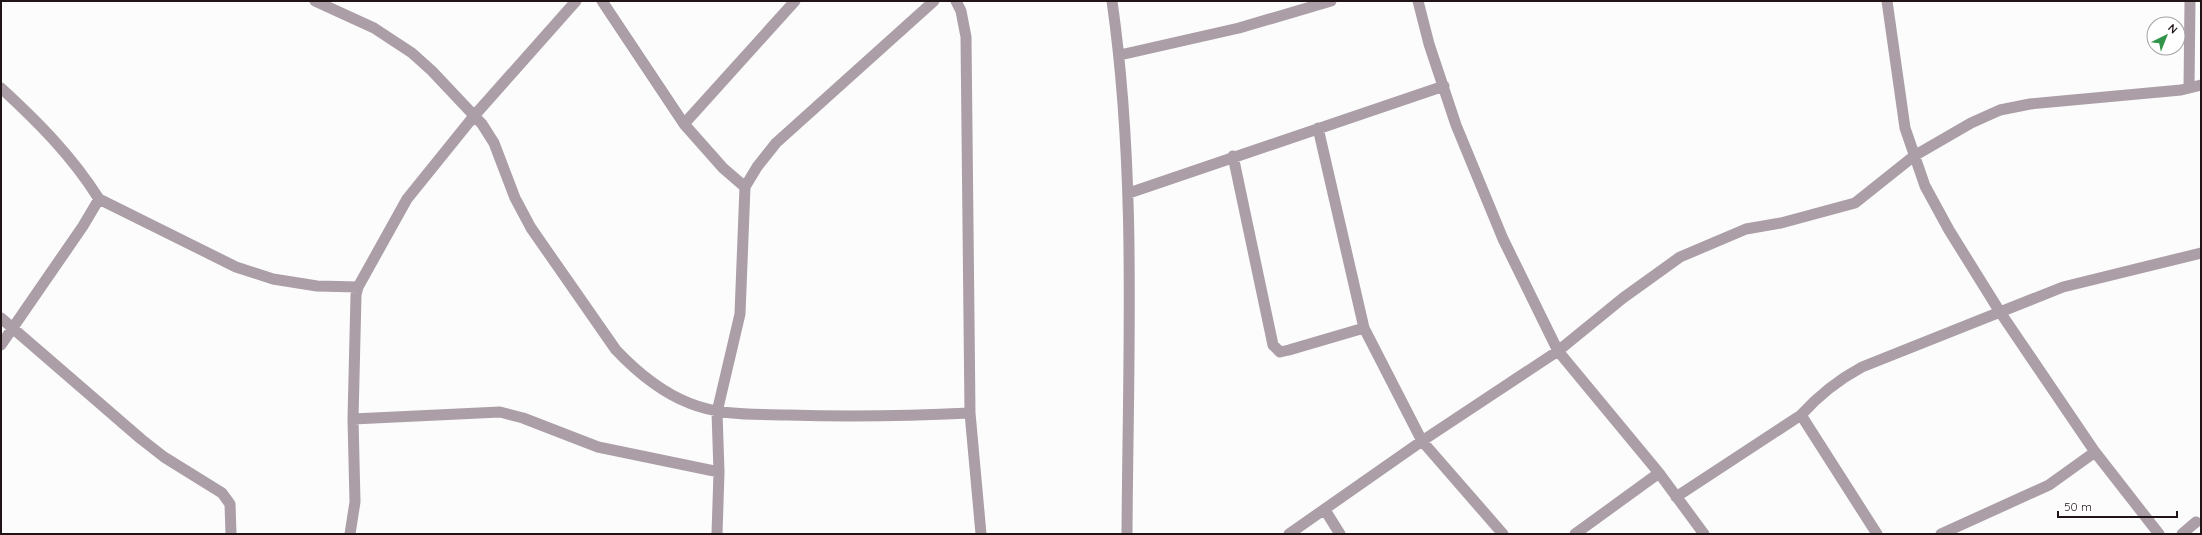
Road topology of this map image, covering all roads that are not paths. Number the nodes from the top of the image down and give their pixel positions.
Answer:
1 (315, 1) edge
2 (576, 1) edge
3 (602, 1) edge
4 (795, 1) edge
5 (934, 1) edge
6 (956, 1) edge
7 (1112, 1) edge
8 (1331, 1) edge
9 (1418, 1) edge
10 (1887, 1) edge
11 (2190, 1) edge
12 (331, 4) edge
13 (1120, 55) junction
14 (2201, 85) edge
15 (1444, 86) junction
16 (1, 88) edge
17 (2189, 88) junction
18 (474, 116) junction
19 (684, 124) junction
20 (1318, 128) junction
21 (1233, 156) junction
22 (1914, 156) junction
23 (745, 187) junction
24 (1129, 193) junction
25 (99, 199) junction
26 (2201, 253) edge
27 (358, 287) junction
28 (2000, 312) junction
29 (1, 318) edge
30 (14, 327) junction
31 (1364, 328) junction
32 (1, 345) edge
33 (1558, 351) junction
34 (717, 412) junction
35 (970, 413) junction
36 (1801, 415) junction
37 (353, 419) junction
38 (1422, 441) junction
39 (2095, 452) junction
40 (719, 472) junction
41 (1658, 473) junction
42 (1676, 497) junction
43 (1325, 510) junction
44 (2196, 522) dead end
45 (231, 534) edge
46 (350, 534) edge
47 (717, 534) edge
48 (981, 534) edge
49 (1127, 534) edge
50 (1289, 534) edge
51 (1340, 534) edge
52 (1503, 534) edge
53 (1575, 534) edge
54 (1704, 534) edge
55 (1877, 534) edge
56 (1941, 534) edge
57 (2159, 534) edge
58 (2182, 534) edge

1 - 12 street
2 - 18 street
3 - 19 street
4 - 19 street
5 - 23 street
6 - 35 street
7 - 13 street
8 - 13 street
9 - 15 street
10 - 22 street
11 - 17 street
12 - 18 street
13 - 24 street
14 - 17 street
15 - 20 street
15 - 33 street
16 - 25 street
17 - 22 street
18 - 27 street
18 - 34 street
19 - 23 street
20 - 21 street
20 - 31 street
21 - 24 street
21 - 31 street
22 - 28 street
22 - 33 street
23 - 34 street
24 - 49 street
25 - 27 street
25 - 30 street
26 - 28 street
27 - 37 street
28 - 36 street
28 - 39 street
29 - 30 street
30 - 32 street
30 - 45 street
31 - 38 street
33 - 38 street
33 - 41 street
34 - 35 street
34 - 40 street
35 - 48 street
36 - 42 street
36 - 55 street
37 - 40 street
37 - 46 street
38 - 43 street
38 - 52 street
39 - 56 street
39 - 57 street
40 - 47 street
41 - 42 street
41 - 53 street
42 - 54 street
43 - 50 street
43 - 51 street
44 - 58 street

